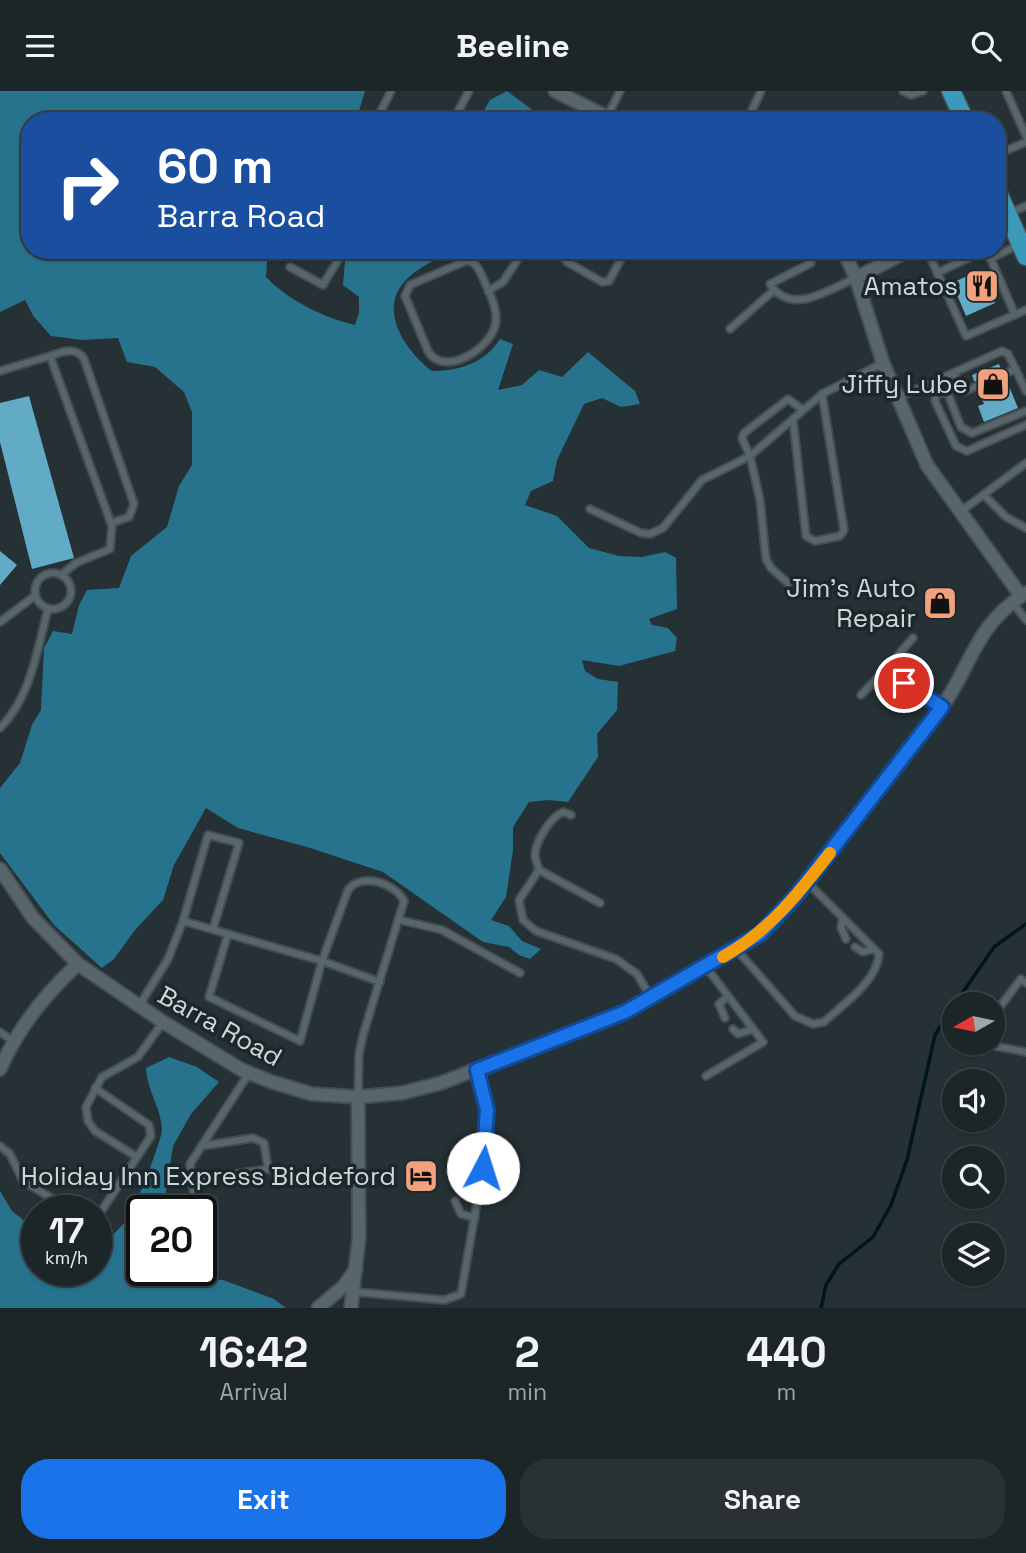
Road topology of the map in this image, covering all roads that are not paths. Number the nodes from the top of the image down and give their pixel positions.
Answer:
1 (391, 91) edge
2 (469, 91) edge
3 (555, 91) edge
4 (620, 91) edge
5 (761, 91) edge
6 (903, 91) edge
7 (923, 91) edge
8 (951, 91) edge
9 (1006, 91) edge
10 (382, 111) dead end
11 (458, 112) edge
12 (586, 112) edge
13 (613, 112) edge
14 (751, 112) edge
15 (961, 112) edge
16 (1026, 136) edge
17 (1026, 142) edge
18 (1006, 151) edge
19 (1006, 205) edge
20 (1026, 206) edge
21 (1006, 215) edge
22 (1023, 250) edge
23 (339, 259) edge
24 (518, 259) edge
25 (565, 259) edge
26 (621, 259) edge
27 (847, 259) edge
28 (891, 259) edge
29 (931, 259) edge
30 (967, 259) edge
31 (990, 259) edge
32 (811, 263) dead end
33 (290, 267) dead end
34 (937, 273) junction
35 (856, 278) junction
36 (774, 290) junction
37 (488, 291) junction
38 (1026, 310) edge
39 (1015, 315) junction
40 (730, 329) dead end
41 (50, 356) junction
42 (883, 363) junction
43 (1016, 369) junction
44 (0, 371) edge
45 (954, 373) junction
46 (1004, 375) dead end
47 (933, 382) junction
48 (976, 386) dead end
49 (1025, 386) edge
50 (937, 393) junction
51 (822, 394) junction
52 (897, 398) junction
53 (803, 409) junction
54 (1026, 411) edge
55 (793, 419) junction
56 (1026, 425) edge
57 (750, 456) junction
58 (1026, 463) edge
59 (984, 495) junction
60 (590, 509) dead end
61 (960, 513) junction
62 (111, 523) junction
63 (1026, 528) edge
64 (61, 575) junction
65 (788, 583) dead end
66 (36, 595) junction
67 (1020, 597) edge
68 (48, 609) junction
69 (1026, 620) edge
70 (0, 622) edge
71 (913, 638) dead end
72 (885, 670) junction
73 (861, 695) dead end
74 (942, 707) junction
75 (0, 728) edge
76 (571, 815) dead end
77 (0, 869) edge
78 (539, 870) junction
79 (807, 882) junction
80 (600, 903) dead end
81 (843, 918) junction
82 (400, 920) junction
83 (183, 921) junction
84 (213, 929) junction
85 (228, 934) junction
86 (846, 939) dead end
87 (855, 947) dead end
88 (736, 949) junction
89 (874, 949) junction
90 (323, 961) junction
91 (78, 964) junction
92 (706, 967) junction
93 (520, 973) dead end
94 (380, 982) junction
95 (1026, 983) edge
96 (728, 996) junction
97 (651, 998) junction
98 (1005, 1000) edge
99 (139, 1006) junction
100 (725, 1018) dead end
101 (163, 1022) junction
102 (733, 1029) dead end
103 (753, 1029) junction
104 (0, 1032) edge
105 (13, 1041) junction
106 (1005, 1048) edge
107 (1026, 1052) edge
108 (0, 1069) edge
109 (477, 1070) junction
110 (249, 1073) junction
111 (706, 1076) dead end
112 (95, 1088) junction
113 (358, 1097) junction
114 (0, 1146) edge
115 (202, 1146) junction
116 (137, 1157) junction
117 (483, 1168) junction
118 (192, 1181) junction
119 (458, 1182) dead end
120 (46, 1195) edge
121 (112, 1195) edge
122 (194, 1195) edge
123 (455, 1201) dead end
124 (475, 1218) junction
125 (356, 1269) junction
126 (355, 1292) junction
127 (318, 1308) edge
128 (351, 1308) edge

1 - 10 lane
2 - 11 lane
3 - 12 street
4 - 13 lane
5 - 14 lane
6 - 7 lane
8 - 15 main road
9 - 16 lane
17 - 18 lane
19 - 20 lane
21 - 22 main road
23 - 33 lane
24 - 37 lane
25 - 26 lane
27 - 35 street
28 - 35 street
29 - 34 lane
30 - 34 lane
31 - 39 lane
32 - 36 lane
34 - 39 lane
35 - 36 lane
35 - 42 street
36 - 40 lane
37 - 37 lane
38 - 39 lane
41 - 44 lane
41 - 62 lane
41 - 62 lane
42 - 51 lane
42 - 52 street
43 - 45 lane
43 - 46 lane
43 - 49 lane
45 - 47 lane
45 - 48 lane
47 - 50 lane
47 - 52 lane
50 - 54 lane
50 - 56 lane
51 - 53 lane
51 - 55 lane
52 - 61 street
53 - 55 lane
53 - 57 lane
55 - 57 lane
57 - 60 lane
57 - 65 lane
58 - 59 lane
59 - 61 lane
59 - 63 lane
61 - 67 street
62 - 64 lane
64 - 66 lane
64 - 68 lane
66 - 68 lane
66 - 70 lane
67 - 69 lane
67 - 74 street, Barra Road
68 - 75 lane
71 - 72 lane
72 - 73 lane
72 - 74 lane
74 - 79 street, Barra Road
76 - 78 lane
77 - 91 street, Barra Road
78 - 80 lane
78 - 97 lane
79 - 81 lane
79 - 88 street, Barra Road
81 - 86 lane
81 - 89 lane
82 - 90 lane
82 - 93 lane
82 - 94 lane
83 - 84 lane
83 - 84 lane
83 - 99 lane
84 - 85 lane
85 - 90 lane
85 - 90 lane
87 - 89 lane
88 - 89 lane
88 - 92 street, Barra Road
90 - 94 lane
91 - 99 street, Barra Road
91 - 105 street
92 - 96 lane
92 - 97 street, Barra Road
94 - 113 lane
95 - 98 lane
96 - 100 lane
96 - 103 lane
97 - 109 street, Barra Road
99 - 101 street, Barra Road
101 - 110 street, Barra Road
101 - 112 lane
102 - 103 lane
103 - 111 lane
104 - 105 lane
105 - 108 street
106 - 107 lane
109 - 113 street, Barra Road
109 - 117 lane
110 - 113 street, Barra Road
110 - 115 lane
112 - 116 lane
112 - 116 lane
113 - 125 street
114 - 120 lane
115 - 118 lane
115 - 118 lane
116 - 121 lane
117 - 119 lane
117 - 124 lane
118 - 122 lane
123 - 124 lane
124 - 126 lane
125 - 126 street
125 - 127 street
126 - 128 street

